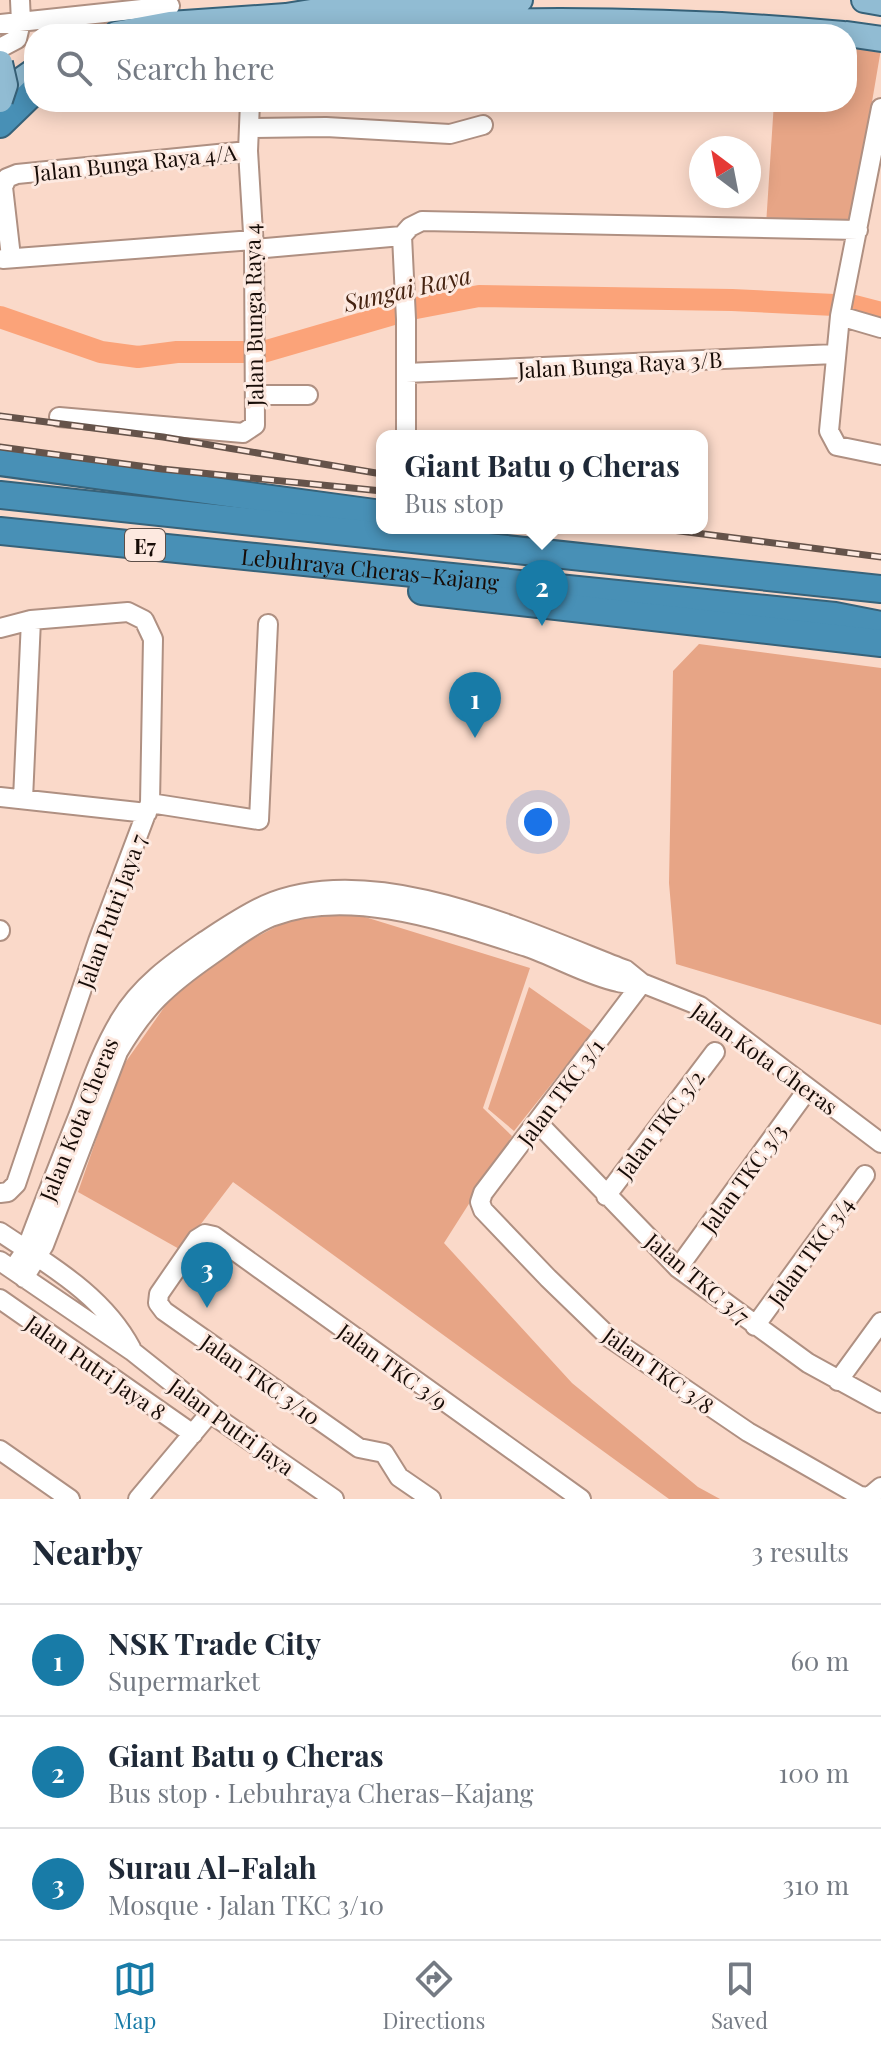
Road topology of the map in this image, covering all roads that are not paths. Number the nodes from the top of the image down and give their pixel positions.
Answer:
1 (20, 0) edge
2 (520, 0) edge
3 (864, 0) edge
4 (443, 1) edge
5 (881, 3) edge
6 (314, 4) edge
7 (170, 16) edge
8 (21, 22) junction
9 (0, 24) edge
10 (146, 24) edge
11 (237, 24) edge
12 (259, 24) edge
13 (437, 24) edge
14 (623, 24) edge
15 (857, 36) edge
16 (881, 39) edge
17 (0, 48) edge
18 (0, 63) edge
19 (24, 67) edge
20 (24, 79) edge
21 (0, 80) edge
22 (0, 97) edge
23 (24, 101) edge
24 (881, 108) edge
25 (250, 112) edge
26 (0, 124) edge
27 (483, 125) dead end
28 (249, 128) junction
29 (248, 151) junction
30 (873, 188) edge
31 (858, 230) junction
32 (402, 236) junction
33 (254, 244) junction
34 (6, 259) edge
35 (840, 316) junction
36 (881, 328) edge
37 (835, 354) junction
38 (406, 373) junction
39 (255, 395) junction
40 (308, 395) dead end
41 (59, 417) dead end
42 (406, 430) edge
43 (881, 455) edge
44 (0, 462) edge
45 (0, 495) edge
46 (376, 513) edge
47 (0, 531) edge
48 (533, 534) edge
49 (291, 559) junction
50 (850, 584) junction
51 (881, 589) edge
52 (31, 620) junction
53 (268, 624) dead end
54 (881, 625) edge
55 (0, 628) edge
56 (881, 643) edge
57 (0, 797) edge
58 (23, 799) junction
59 (148, 808) junction
60 (642, 983) junction
61 (715, 1052) dead end
62 (808, 1089) junction
63 (538, 1123) junction
64 (881, 1143) edge
65 (865, 1175) dead end
66 (4, 1193) edge
67 (606, 1196) junction
68 (480, 1202) joint
69 (0, 1232) edge
70 (205, 1234) joint
71 (36, 1251) junction
72 (678, 1268) junction
73 (12, 1269) edge
74 (0, 1299) edge
75 (881, 1322) edge
76 (755, 1326) junction
77 (132, 1351) junction
78 (838, 1381) junction
79 (173, 1384) junction
80 (881, 1403) edge
81 (155, 1407) junction
82 (210, 1413) junction
83 (193, 1434) junction
84 (0, 1450) edge
85 (306, 1492) edge
86 (875, 1492) edge
87 (70, 1499) edge
88 (138, 1499) edge
89 (334, 1499) edge
90 (431, 1499) edge
91 (581, 1499) edge

1 - 8 street
2 - 4 main road
3 - 5 main road
4 - 6 main road
6 - 12 main road
7 - 8 street
7 - 10 main road
7 - 11 main road
8 - 9 street
8 - 17 street
13 - 14 main road
15 - 16 main road
18 - 22 main road, bridge
19 - 21 main road
20 - 22 main road
23 - 26 highway
24 - 30 street
25 - 28 street, Jalan Bunga Raya 4
27 - 28 street
28 - 29 street, Jalan Bunga Raya 4
29 - 33 street, Jalan Bunga Raya 4
29 - 34 street, Jalan Bunga Raya 4/A
30 - 31 street
31 - 32 street
31 - 35 street
32 - 33 street
32 - 38 street
33 - 34 street
33 - 39 street, Jalan Bunga Raya 4
35 - 36 street
35 - 37 street
37 - 38 street, Jalan Bunga Raya 3/B
37 - 43 street
38 - 42 street
39 - 40 street
39 - 41 street, Jalan Bunga Raya 4
44 - 46 highway
45 - 50 highway, Lebuhraya Cheras–Kajang / E7
47 - 49 highway, Lebuhraya Cheras–Kajang / E7
48 - 50 highway
49 - 54 highway, Lebuhraya Cheras–Kajang / E7
49 - 56 highway
50 - 51 highway, Lebuhraya Cheras–Kajang / E7
52 - 55 street
52 - 58 street
52 - 59 street, Jalan Putri Jaya 7
53 - 59 street
57 - 58 street
58 - 59 street
59 - 66 street, Jalan Putri Jaya 7
60 - 62 street, Jalan Kota Cheras
60 - 63 street, Jalan TKC 3/1
60 - 71 street, Jalan Kota Cheras
61 - 67 street, Jalan TKC 3/2
62 - 64 street, Jalan Kota Cheras
62 - 72 street, Jalan TKC 3/3
63 - 67 street, Jalan TKC 3/7
63 - 68 street, Jalan TKC 3/1
65 - 76 street, Jalan TKC 3/4
67 - 72 street, Jalan TKC 3/7
68 - 86 street, Jalan TKC 3/8
69 - 71 street, Jalan Putri Jaya
70 - 90 street, Jalan TKC 3/10
70 - 91 street, Jalan TKC 3/9
71 - 73 street, Jalan Kota Cheras
71 - 77 street, Jalan Putri Jaya
72 - 76 street, Jalan TKC 3/7
73 - 77 street, Jalan Putri Jaya
74 - 81 street, Jalan Putri Jaya 8
75 - 78 street
76 - 78 street, Jalan TKC 3/7
77 - 79 street, Jalan Putri Jaya
78 - 80 street, Jalan TKC 3/7
79 - 81 street
79 - 82 street, Jalan Putri Jaya
81 - 83 street, Jalan Putri Jaya 8
82 - 83 street
82 - 85 street, Jalan Putri Jaya
83 - 88 street
84 - 87 street
85 - 89 street, Jalan Putri Jaya

